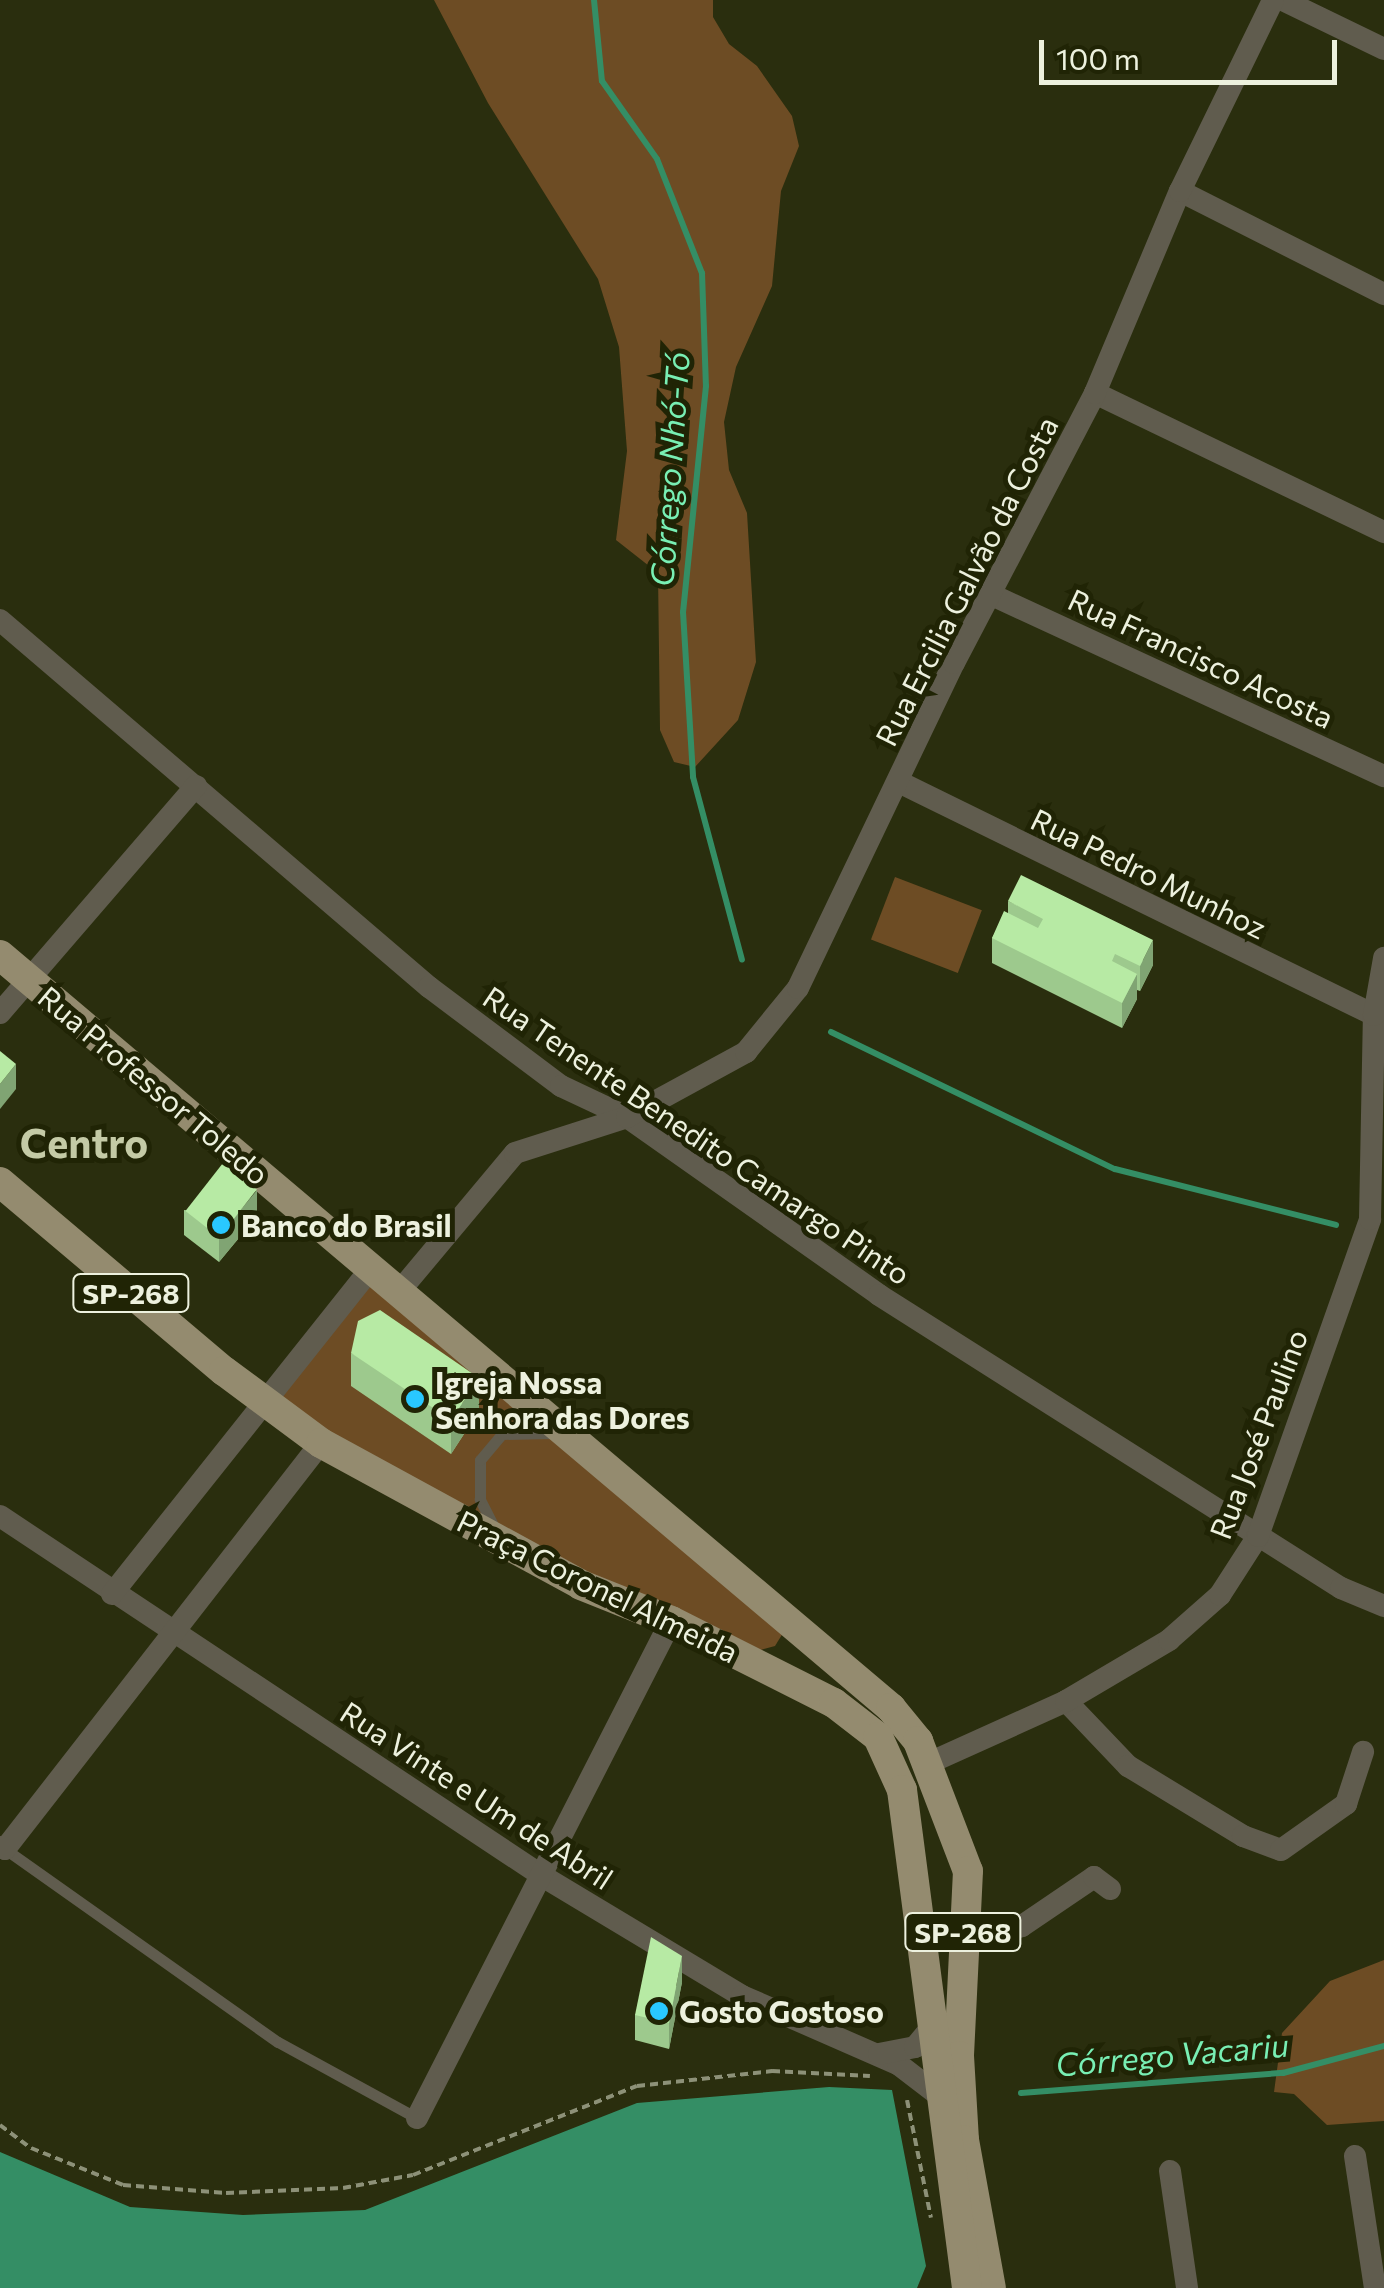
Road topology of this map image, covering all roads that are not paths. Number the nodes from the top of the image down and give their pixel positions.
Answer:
1 (1273, 0) edge
2 (1283, 0) edge
3 (1384, 48) edge
4 (1180, 190) junction
5 (1384, 294) edge
6 (1095, 393) junction
7 (1384, 532) edge
8 (992, 595) junction
9 (0, 620) edge
10 (1384, 776) edge
11 (898, 782) junction
12 (196, 786) junction
13 (0, 955) edge
14 (1384, 958) edge
15 (28, 980) junction
16 (0, 1013) edge
17 (1374, 1015) junction
18 (627, 1117) junction
19 (0, 1182) edge
20 (371, 1268) junction
21 (398, 1293) junction
22 (264, 1402) junction
23 (570, 1439) junction
24 (322, 1443) junction
25 (0, 1516) edge
26 (1258, 1536) junction
27 (506, 1545) junction
28 (112, 1594) junction
29 (1384, 1606) edge
30 (671, 1621) junction
31 (174, 1636) junction
32 (1066, 1701) junction
33 (1363, 1752) dead end
34 (929, 1763) junction
35 (2, 1848) edge
36 (544, 1877) junction
37 (1110, 1889) dead end
38 (920, 1912) junction
39 (963, 1931) junction
40 (960, 1989) junction
41 (931, 2029) junction
42 (876, 2054) junction
43 (937, 2094) junction
44 (416, 2118) joint
45 (1355, 2156) dead end
46 (1170, 2171) dead end
47 (967, 2288) edge
48 (991, 2288) edge
49 (1188, 2288) edge
50 (1376, 2288) edge

1 - 4 street, Rua Ercilia Galvão da Costa
2 - 3 street
4 - 5 street
4 - 6 street, Rua Ercilia Galvão da Costa
6 - 7 street
6 - 8 street, Rua Ercilia Galvão da Costa
8 - 10 street, Rua Francisco Acosta
8 - 11 street, Rua Ercilia Galvão da Costa
9 - 12 street, Rua Tenente Benedito Camargo Pinto
11 - 17 street, Rua Pedro Munhoz
11 - 18 street, Rua Ercilia Galvão da Costa
12 - 15 street
12 - 18 street, Rua Tenente Benedito Camargo Pinto
13 - 15 main road, Rua Professor Toledo / SP-268
14 - 17 street, Rua José Paulino
15 - 16 street
15 - 20 main road, Rua Professor Toledo / SP-268
17 - 26 street, Rua José Paulino
18 - 21 street, Rua Ercilia Galvão da Costa
18 - 26 street, Rua Tenente Benedito Camargo Pinto
19 - 22 main road, SP-268
20 - 21 main road, Rua Professor Toledo / SP-268
20 - 22 street
21 - 23 main road, Praça Coronel Almeida / SP-268
22 - 24 main road, Praça Coronel Almeida / SP-268
22 - 28 street
23 - 27 lane
23 - 34 main road, Praça Coronel Almeida / SP-268
24 - 27 main road, Praça Coronel Almeida / SP-268
24 - 31 street
25 - 28 street, Rua Vinte e Um de Abril
26 - 29 street, Rua Tenente Benedito Camargo Pinto
26 - 32 street, Rua José Paulino
27 - 30 main road, Praça Coronel Almeida / SP-268
28 - 31 street, Rua Vinte e Um de Abril
30 - 36 street
30 - 38 main road, Praça Coronel Almeida / SP-268
31 - 35 street
31 - 36 street, Rua Vinte e Um de Abril
32 - 33 street
32 - 34 street, Rua José Paulino
34 - 39 main road, SP-268
35 - 44 lane
36 - 42 street, Rua Vinte e Um de Abril
36 - 44 street
37 - 39 street
38 - 39 main road
38 - 41 main road, SP-268
39 - 40 main road, SP-268
40 - 41 street
40 - 48 main road, SP-268
41 - 42 street
41 - 43 main road, SP-268
42 - 43 street, Rua Vinte e Um de Abril
43 - 47 main road, SP-268
45 - 50 street
46 - 49 street

